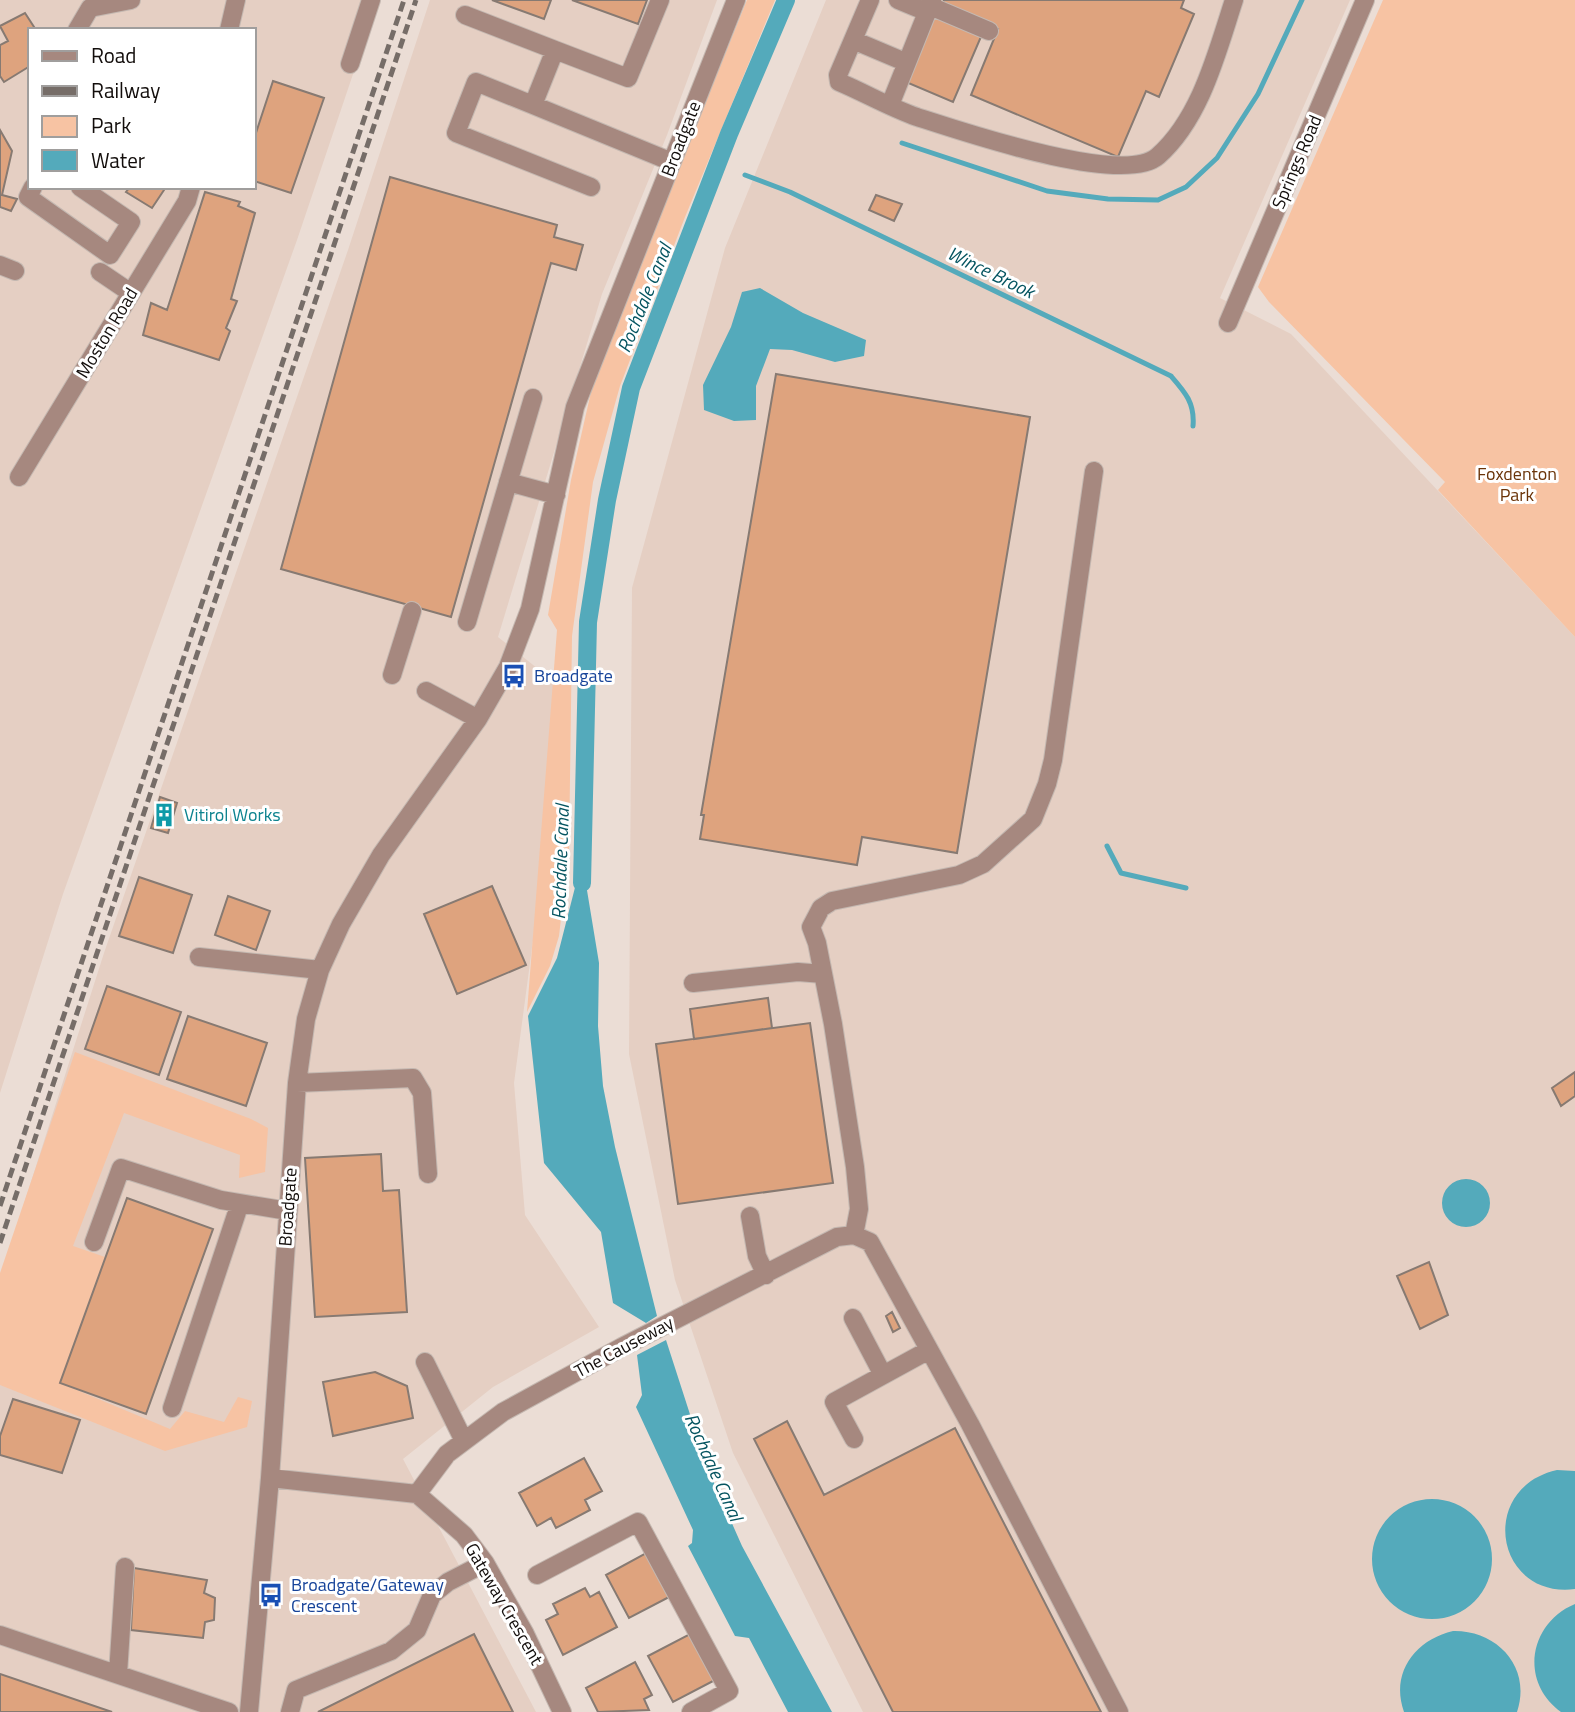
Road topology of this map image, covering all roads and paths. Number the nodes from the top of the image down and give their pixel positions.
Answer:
1 (131, 0) edge
2 (236, 0) edge
3 (372, 0) edge
4 (660, 0) edge
5 (736, 0) edge
6 (870, 0) edge
7 (898, 0) edge
8 (1234, 0) edge
9 (1365, 0) edge
10 (111, 2) edge
11 (930, 6) edge
12 (465, 15) dead end
13 (78, 28) edge
14 (229, 28) edge
15 (989, 31) dead end
16 (853, 40) junction
17 (555, 50) junction
18 (905, 62) junction
19 (350, 64) dead end
20 (890, 104) junction
21 (533, 105) junction
22 (672, 162) junction
23 (591, 187) dead end
24 (32, 189) edge
25 (83, 189) edge
26 (190, 189) edge
27 (100, 272) dead end
28 (131, 293) junction
29 (1228, 323) dead end
30 (534, 398) dead end
31 (1094, 471) dead end
32 (19, 477) dead end
33 (508, 482) junction
34 (556, 495) junction
35 (412, 611) dead end
36 (467, 622) dead end
37 (392, 675) dead end
38 (426, 691) dead end
39 (478, 719) junction
40 (200, 957) dead end
41 (320, 970) junction
42 (823, 974) junction
43 (693, 982) dead end
44 (297, 1083) junction
45 (428, 1174) dead end
46 (240, 1203) junction
47 (288, 1211) junction
48 (750, 1216) dead end
49 (853, 1235) junction
50 (94, 1242) dead end
51 (766, 1275) junction
52 (853, 1318) dead end
53 (929, 1350) junction
54 (425, 1362) dead end
55 (883, 1375) junction
56 (172, 1408) dead end
57 (854, 1439) dead end
58 (464, 1441) junction
59 (270, 1478) junction
60 (417, 1494) junction
61 (485, 1563) junction
62 (125, 1567) dead end
63 (537, 1575) dead end
64 (0, 1635) edge
65 (118, 1674) junction
66 (229, 1712) edge
67 (249, 1712) edge
68 (290, 1712) edge
69 (562, 1712) edge
70 (691, 1712) edge
71 (1119, 1712) edge

1 - 10 street
2 - 14 street
3 - 19 street
4 - 17 street
5 - 22 street, Broadgate
6 - 16 street
7 - 11 street
8 - 20 street
9 - 29 street, Springs Road
10 - 13 street
11 - 15 street
11 - 18 street
12 - 17 street
16 - 18 street
16 - 20 street
17 - 21 street
18 - 20 street
21 - 22 street
21 - 23 street
22 - 34 street, Broadgate
24 - 25 street
26 - 28 street, Moston Road
27 - 28 street
28 - 32 street, Moston Road
30 - 33 street
31 - 42 street
33 - 34 street
33 - 36 street
34 - 39 street, Broadgate
35 - 37 street
38 - 39 street
39 - 41 street, Broadgate
40 - 41 street
41 - 44 street, Broadgate
42 - 43 street
42 - 49 street
44 - 45 street
44 - 47 street, Broadgate
46 - 47 street
46 - 50 street
46 - 56 street
47 - 59 street, Broadgate
48 - 51 street
49 - 51 street, The Causeway
49 - 53 street
51 - 58 street, The Causeway
52 - 55 street
53 - 55 street
53 - 71 street
54 - 58 street
55 - 57 street
58 - 60 street, The Causeway
59 - 60 street
59 - 67 street, Broadgate
60 - 61 street, Gateway Crescent
61 - 68 street
61 - 69 street, Gateway Crescent
62 - 65 street
63 - 70 street
64 - 65 street
65 - 66 street

